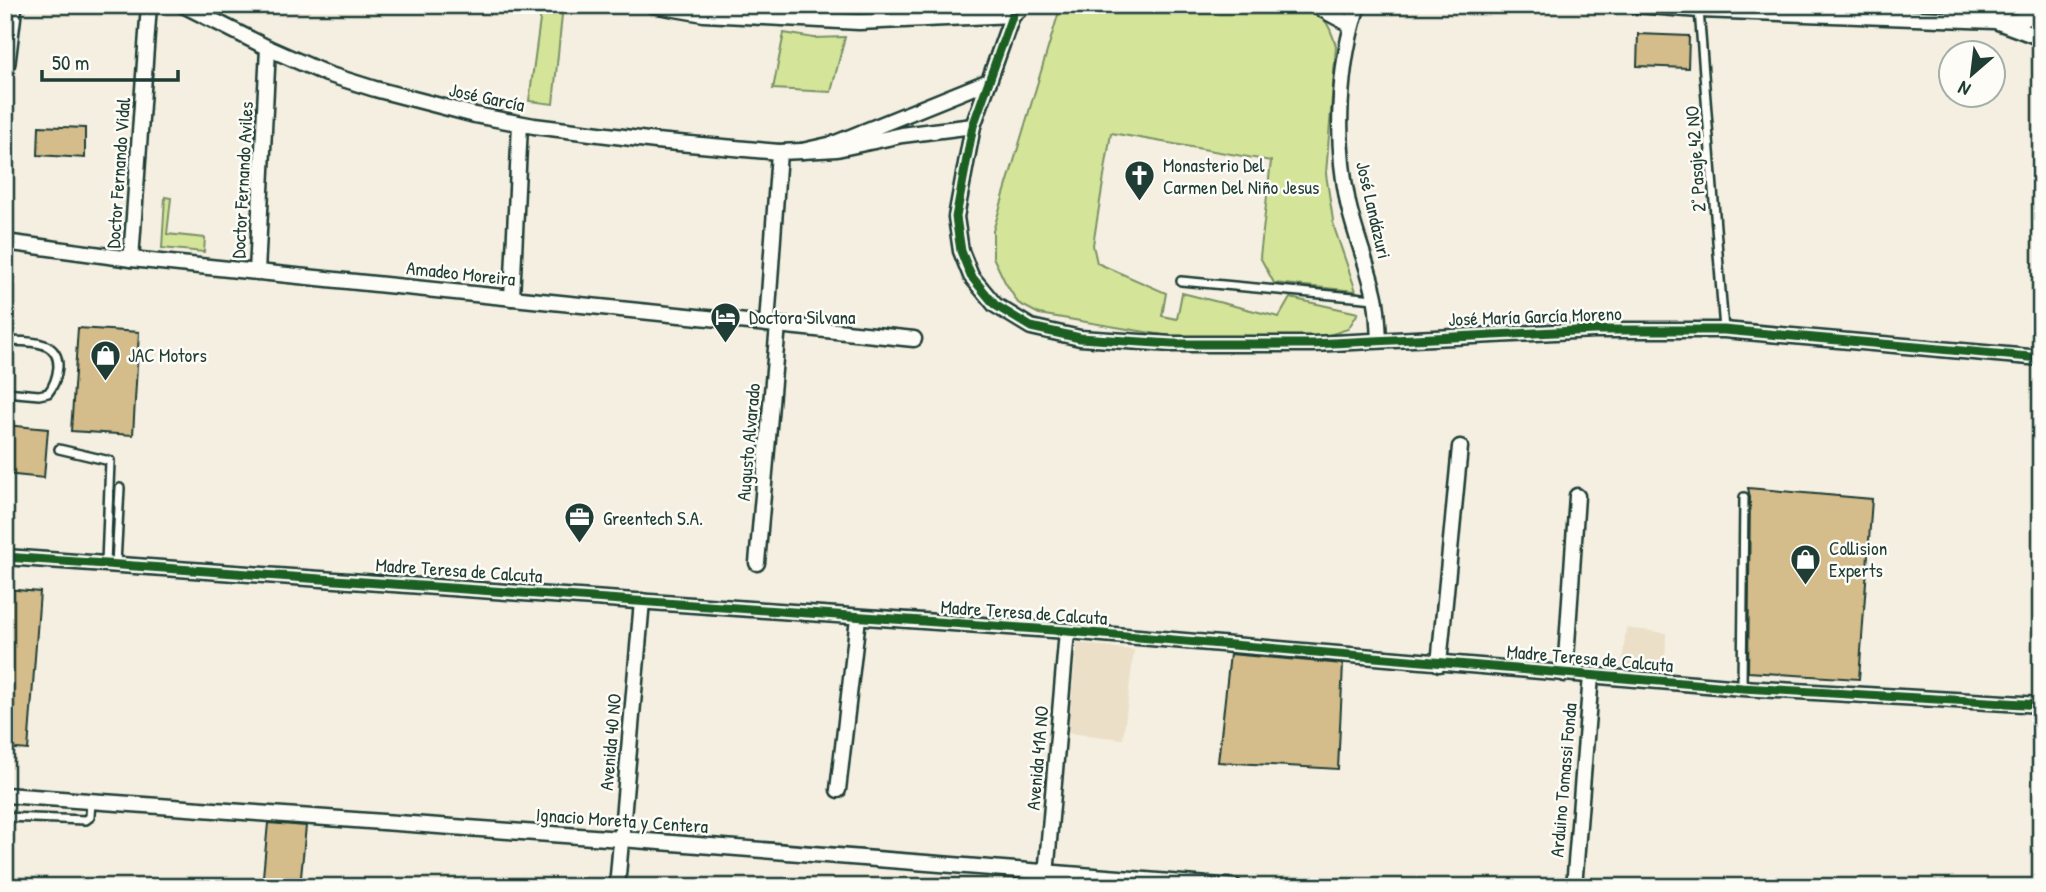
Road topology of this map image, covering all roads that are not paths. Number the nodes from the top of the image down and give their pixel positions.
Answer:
1 (12, 5) edge
2 (149, 5) edge
3 (183, 5) edge
4 (652, 5) edge
5 (1026, 5) edge
6 (1314, 5) edge
7 (1358, 5) edge
8 (1636, 5) edge
9 (1014, 10) edge
10 (1699, 10) junction
11 (2041, 13) edge
12 (1995, 21) junction
13 (1351, 25) junction
14 (2041, 38) edge
15 (268, 48) junction
16 (5, 62) edge
17 (989, 81) junction
18 (520, 124) junction
19 (973, 126) junction
20 (802, 151) junction
21 (779, 152) junction
22 (5, 242) edge
23 (131, 259) junction
24 (257, 272) junction
25 (1181, 281) dead end
26 (512, 298) junction
27 (1376, 299) junction
28 (772, 324) junction
29 (1724, 330) junction
30 (914, 339) dead end
31 (1379, 340) junction
32 (5, 341) edge
33 (2041, 358) edge
34 (5, 392) edge
35 (1460, 447) dead end
36 (59, 449) dead end
37 (120, 488) dead end
38 (1577, 496) dead end
39 (1744, 497) dead end
40 (5, 557) edge
41 (111, 563) junction
42 (757, 563) dead end
43 (642, 601) junction
44 (858, 618) junction
45 (1067, 632) junction
46 (1439, 664) junction
47 (1565, 674) junction
48 (1591, 676) junction
49 (1742, 688) junction
50 (2041, 705) edge
51 (838, 790) dead end
52 (5, 795) edge
53 (91, 801) junction
54 (5, 817) edge
55 (621, 839) junction
56 (1046, 879) edge
57 (617, 887) edge
58 (1235, 887) edge
59 (1574, 887) edge

1 - 16 main road
2 - 23 street, Doctor Fernando Vidal
3 - 15 street, José García
4 - 9 street
5 - 9 street
6 - 13 street
7 - 13 street, José Landázuri
8 - 10 street
9 - 17 street, José María García Moreno
10 - 12 street
10 - 29 lane, 2° Pasaje 42 NO
11 - 12 street
12 - 14 street
13 - 27 street, José Landázuri
15 - 18 street, José García
15 - 24 street, Doctor Fernando Aviles
17 - 19 street, José María García Moreno
17 - 20 street, José García
18 - 21 street, José García
18 - 26 street
19 - 20 street, José García
19 - 31 street, José María García Moreno
20 - 21 street, José García
21 - 28 street, Augusto Alvarado
22 - 23 street, Amadeo Moreira
23 - 24 street, Amadeo Moreira
24 - 26 street, Amadeo Moreira
25 - 27 lane
26 - 28 street, Amadeo Moreira
27 - 31 street, José Landázuri
28 - 30 street, Amadeo Moreira
28 - 42 street, Augusto Alvarado
29 - 31 street, José María García Moreno
29 - 33 street, José María García Moreno
32 - 34 lane
35 - 46 street
36 - 41 lane
37 - 41 lane
38 - 47 street
39 - 49 lane
40 - 41 street, Madre Teresa de Calcuta
41 - 43 street, Madre Teresa de Calcuta
43 - 44 street, Madre Teresa de Calcuta
43 - 55 street, Avenida 40 NO
44 - 45 street, Madre Teresa de Calcuta
44 - 51 street
45 - 46 street, Madre Teresa de Calcuta
45 - 56 street, Avenida 41A NO
46 - 47 street, Madre Teresa de Calcuta
47 - 48 street, Madre Teresa de Calcuta
48 - 49 street, Madre Teresa de Calcuta
48 - 59 street, Arduino Tomassi Fonda
49 - 50 street, Madre Teresa de Calcuta
52 - 53 street, Ignacio Moreta y Centera
53 - 54 lane
53 - 55 street, Ignacio Moreta y Centera
55 - 56 street, Ignacio Moreta y Centera
55 - 57 street, Avenida 40 NO
56 - 58 street, Ignacio Moreta y Centera

